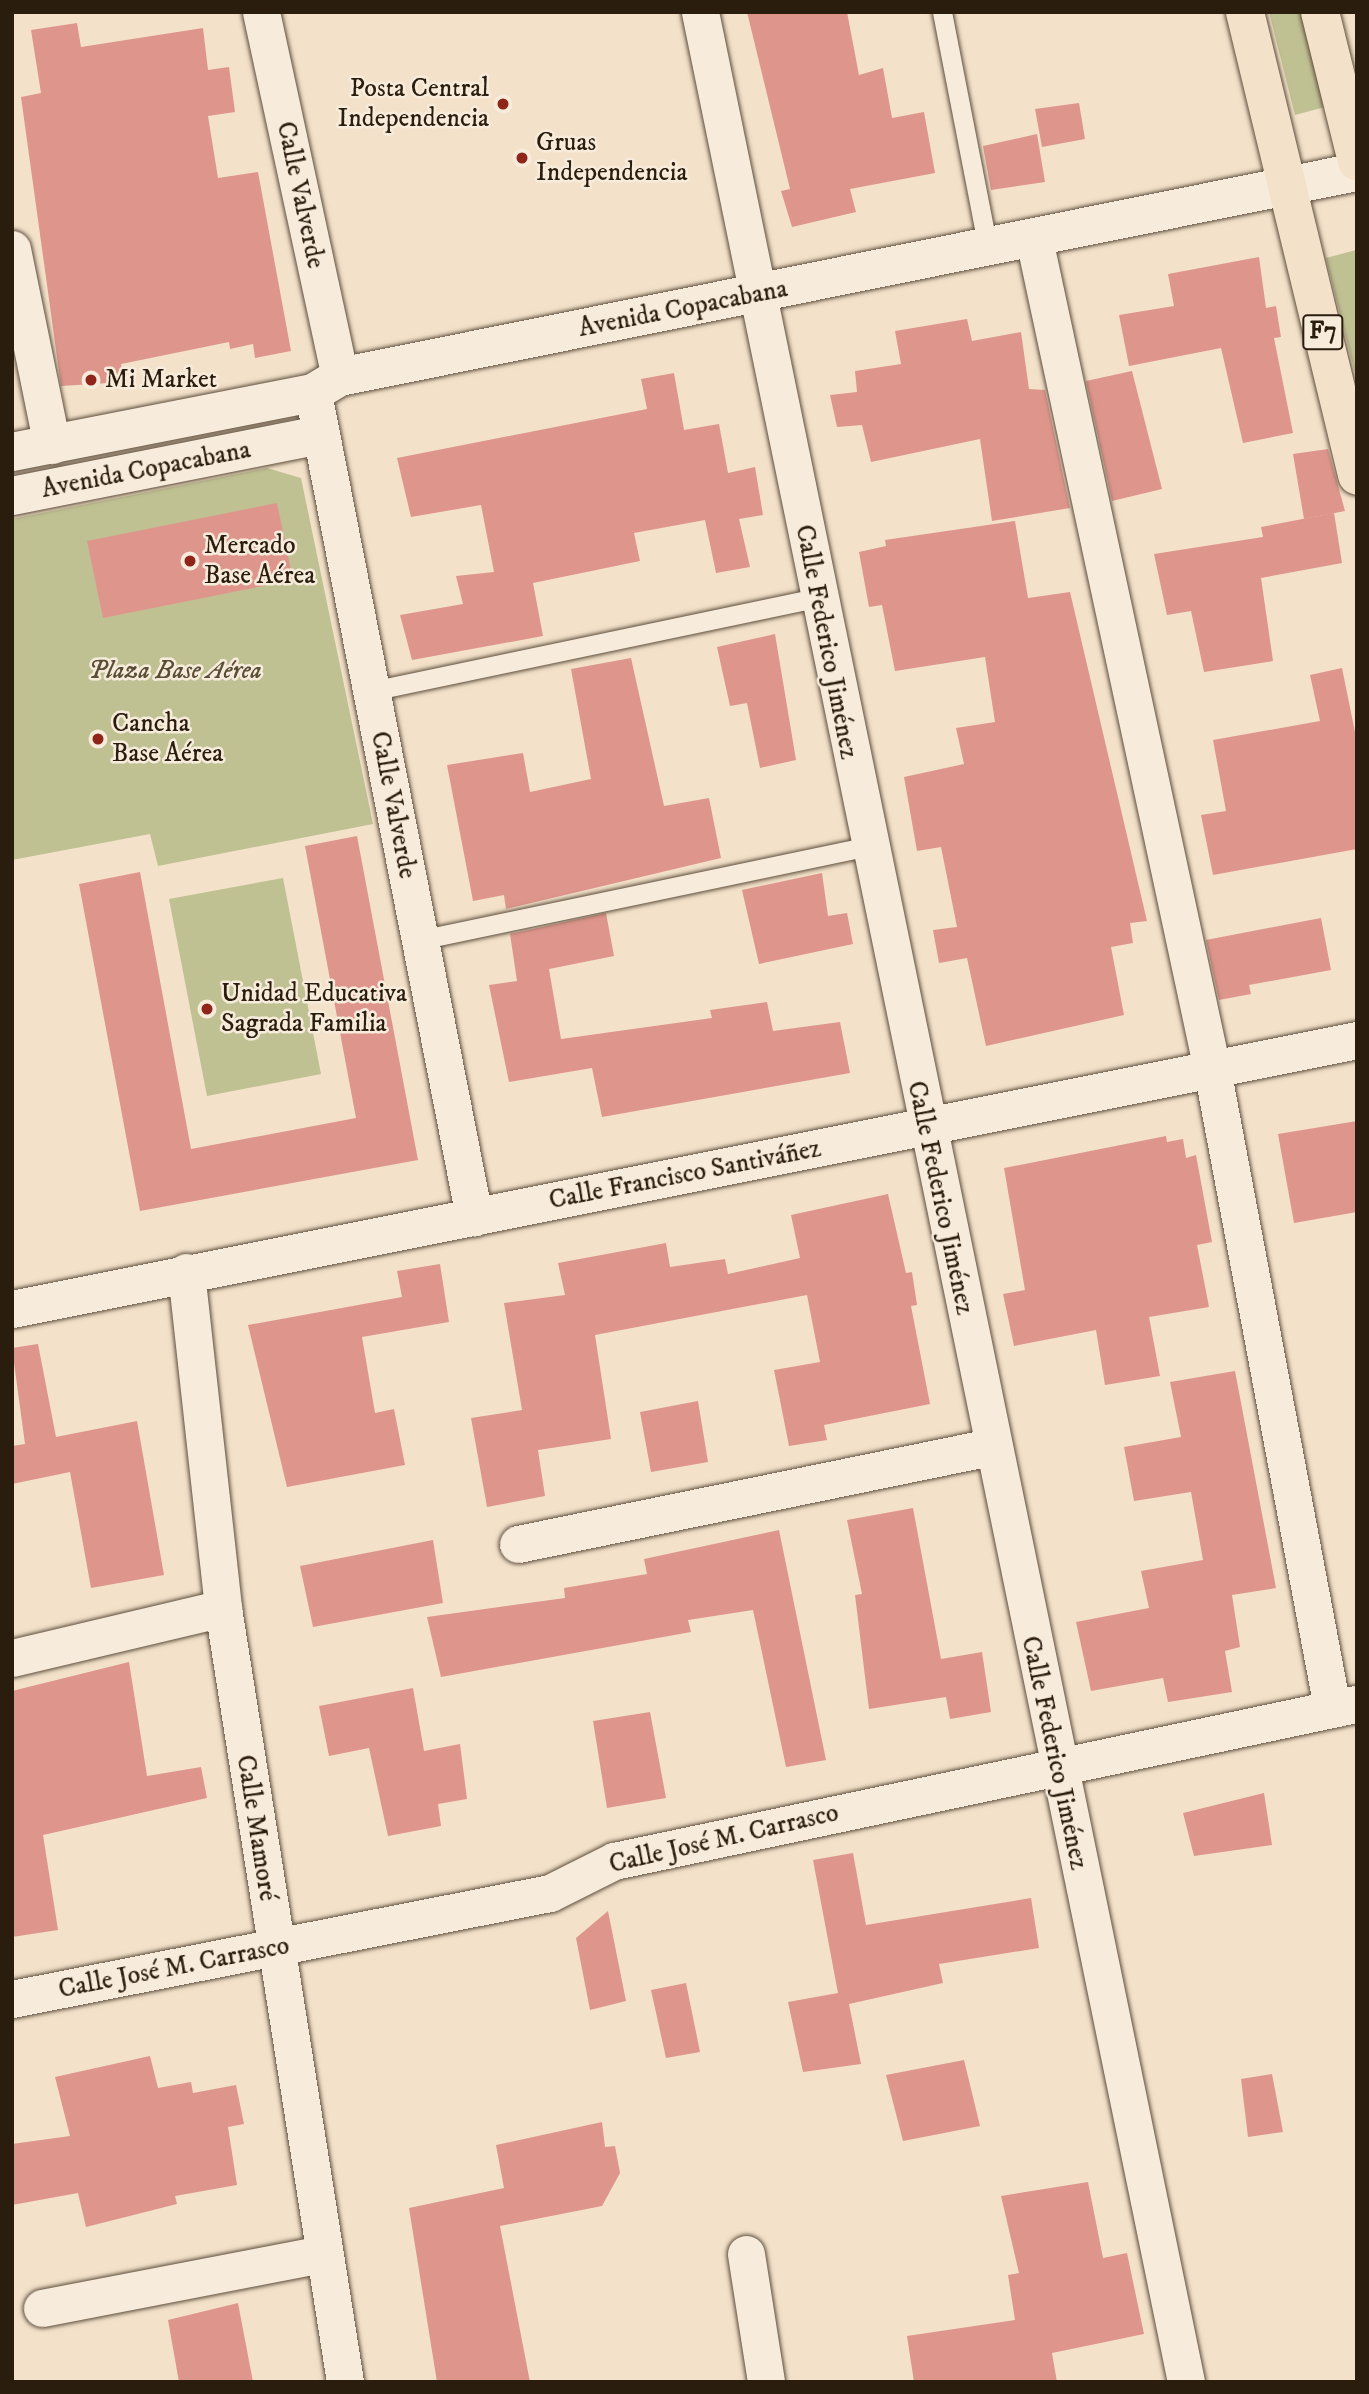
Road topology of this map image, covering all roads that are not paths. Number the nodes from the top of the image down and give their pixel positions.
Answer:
1 (261, 12) edge
2 (701, 12) edge
3 (1245, 12) edge
4 (1320, 12) edge
5 (946, 13) edge
6 (1357, 161) edge
7 (1357, 172) edge
8 (1289, 188) junction
9 (1034, 239) junction
10 (988, 248) junction
11 (12, 249) edge
12 (758, 294) junction
13 (327, 385) junction
14 (320, 435) junction
15 (52, 445) junction
16 (12, 452) edge
17 (1357, 476) edge
18 (12, 496) edge
19 (817, 598) junction
20 (371, 691) junction
21 (867, 846) junction
22 (419, 940) junction
23 (1357, 1040) edge
24 (1212, 1069) junction
25 (926, 1127) junction
26 (474, 1217) junction
27 (186, 1272) junction
28 (12, 1309) edge
29 (992, 1447) junction
30 (518, 1544) dead end
31 (223, 1608) junction
32 (12, 1658) edge
33 (1345, 1706) edge
34 (1055, 1763) junction
35 (274, 1950) junction
36 (12, 1998) edge
37 (746, 2253) dead end
38 (323, 2254) junction
39 (42, 2308) dead end
40 (345, 2382) edge
41 (766, 2382) edge
42 (1186, 2382) edge

1 - 13 street, Calle Valverde
2 - 12 street, Calle Federico Jiménez
3 - 8 highway, F7
4 - 6 highway
5 - 10 lane
7 - 8 main road, Avenida Copacabana
8 - 9 main road, Avenida Copacabana
8 - 17 highway, F7
9 - 10 main road, Avenida Copacabana
9 - 24 street
10 - 12 main road, Avenida Copacabana
11 - 15 street
12 - 13 main road, Avenida Copacabana
12 - 19 street, Calle Federico Jiménez
13 - 14 street, Calle Valverde
13 - 15 main road, Avenida Copacabana
14 - 18 main road, Avenida Copacabana
14 - 20 street, Calle Valverde
15 - 16 main road, Avenida Copacabana
19 - 20 lane
19 - 21 street, Calle Federico Jiménez
20 - 22 street, Calle Valverde
21 - 22 lane
21 - 25 street, Calle Federico Jiménez
22 - 26 street, Calle Valverde
23 - 24 street, Calle Francisco Santiváñez
24 - 25 street, Calle Francisco Santiváñez
24 - 33 street
25 - 26 street, Calle Francisco Santiváñez
25 - 29 street, Calle Federico Jiménez
26 - 27 street, Calle Francisco Santiváñez
27 - 28 street, Calle Francisco Santiváñez
27 - 31 street, Calle Mamoré
29 - 30 street
29 - 34 street, Calle Federico Jiménez
31 - 32 street
31 - 35 street, Calle Mamoré
33 - 34 street, Calle José M. Carrasco
34 - 35 street, Calle José M. Carrasco
34 - 42 street, Calle Federico Jiménez
35 - 36 street, Calle José M. Carrasco
35 - 38 street, Calle Mamoré
37 - 41 street
38 - 39 street
38 - 40 street, Calle Mamoré

